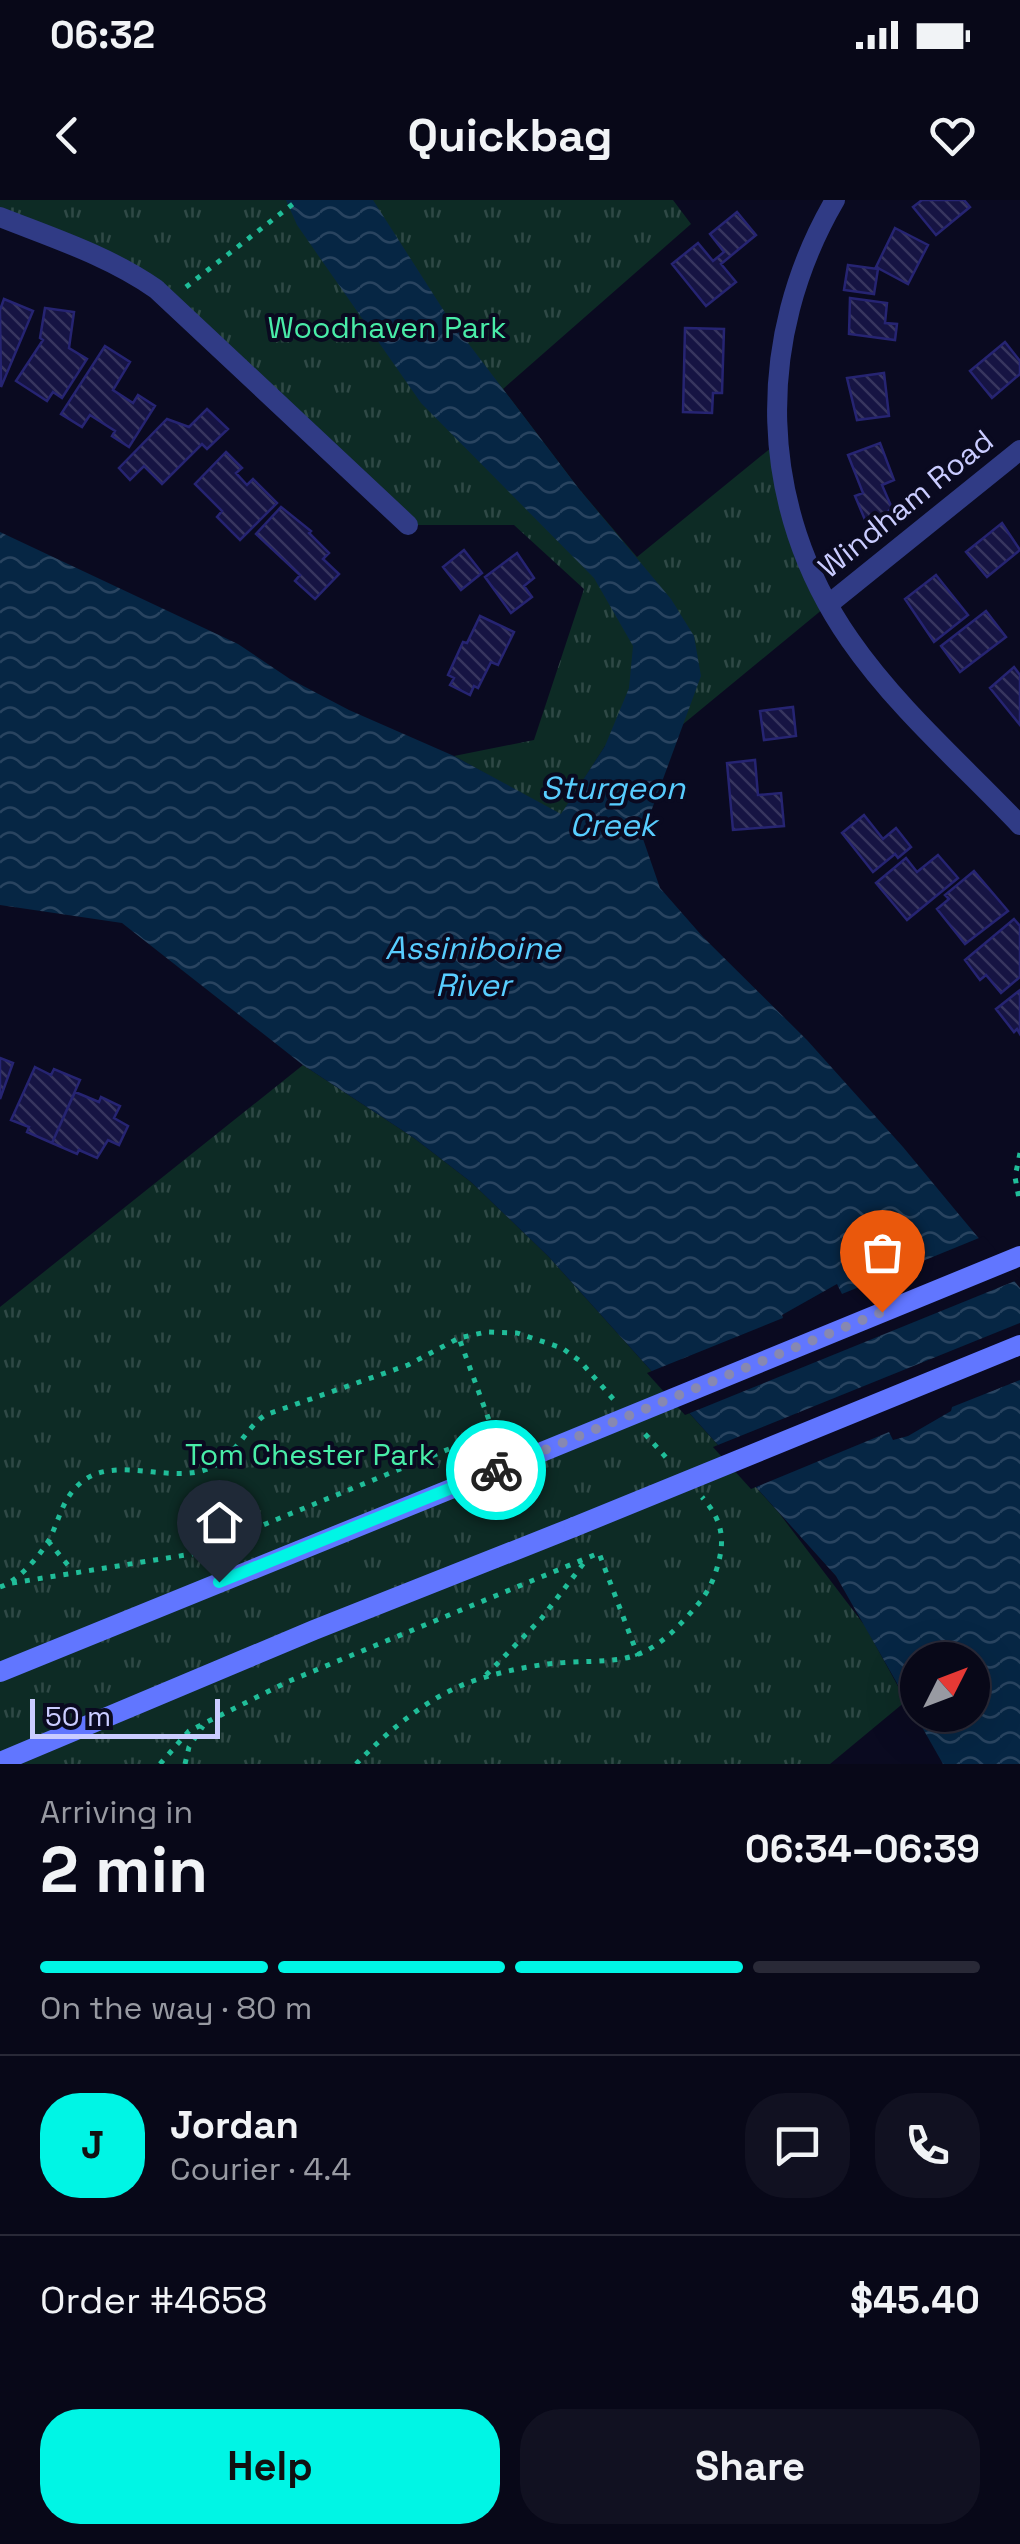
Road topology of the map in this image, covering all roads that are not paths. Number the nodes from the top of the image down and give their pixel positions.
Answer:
1 (835, 200) edge
2 (0, 217) edge
3 (1020, 450) edge
4 (408, 525) dead end
5 (829, 604) junction
6 (1020, 825) edge
7 (1020, 1256) edge
8 (1020, 1346) edge
9 (0, 1672) edge
10 (0, 1762) edge

1 - 5 street
2 - 4 street
3 - 5 street, Windham Road
5 - 6 street
7 - 9 main road, bridge
8 - 10 main road, bridge

